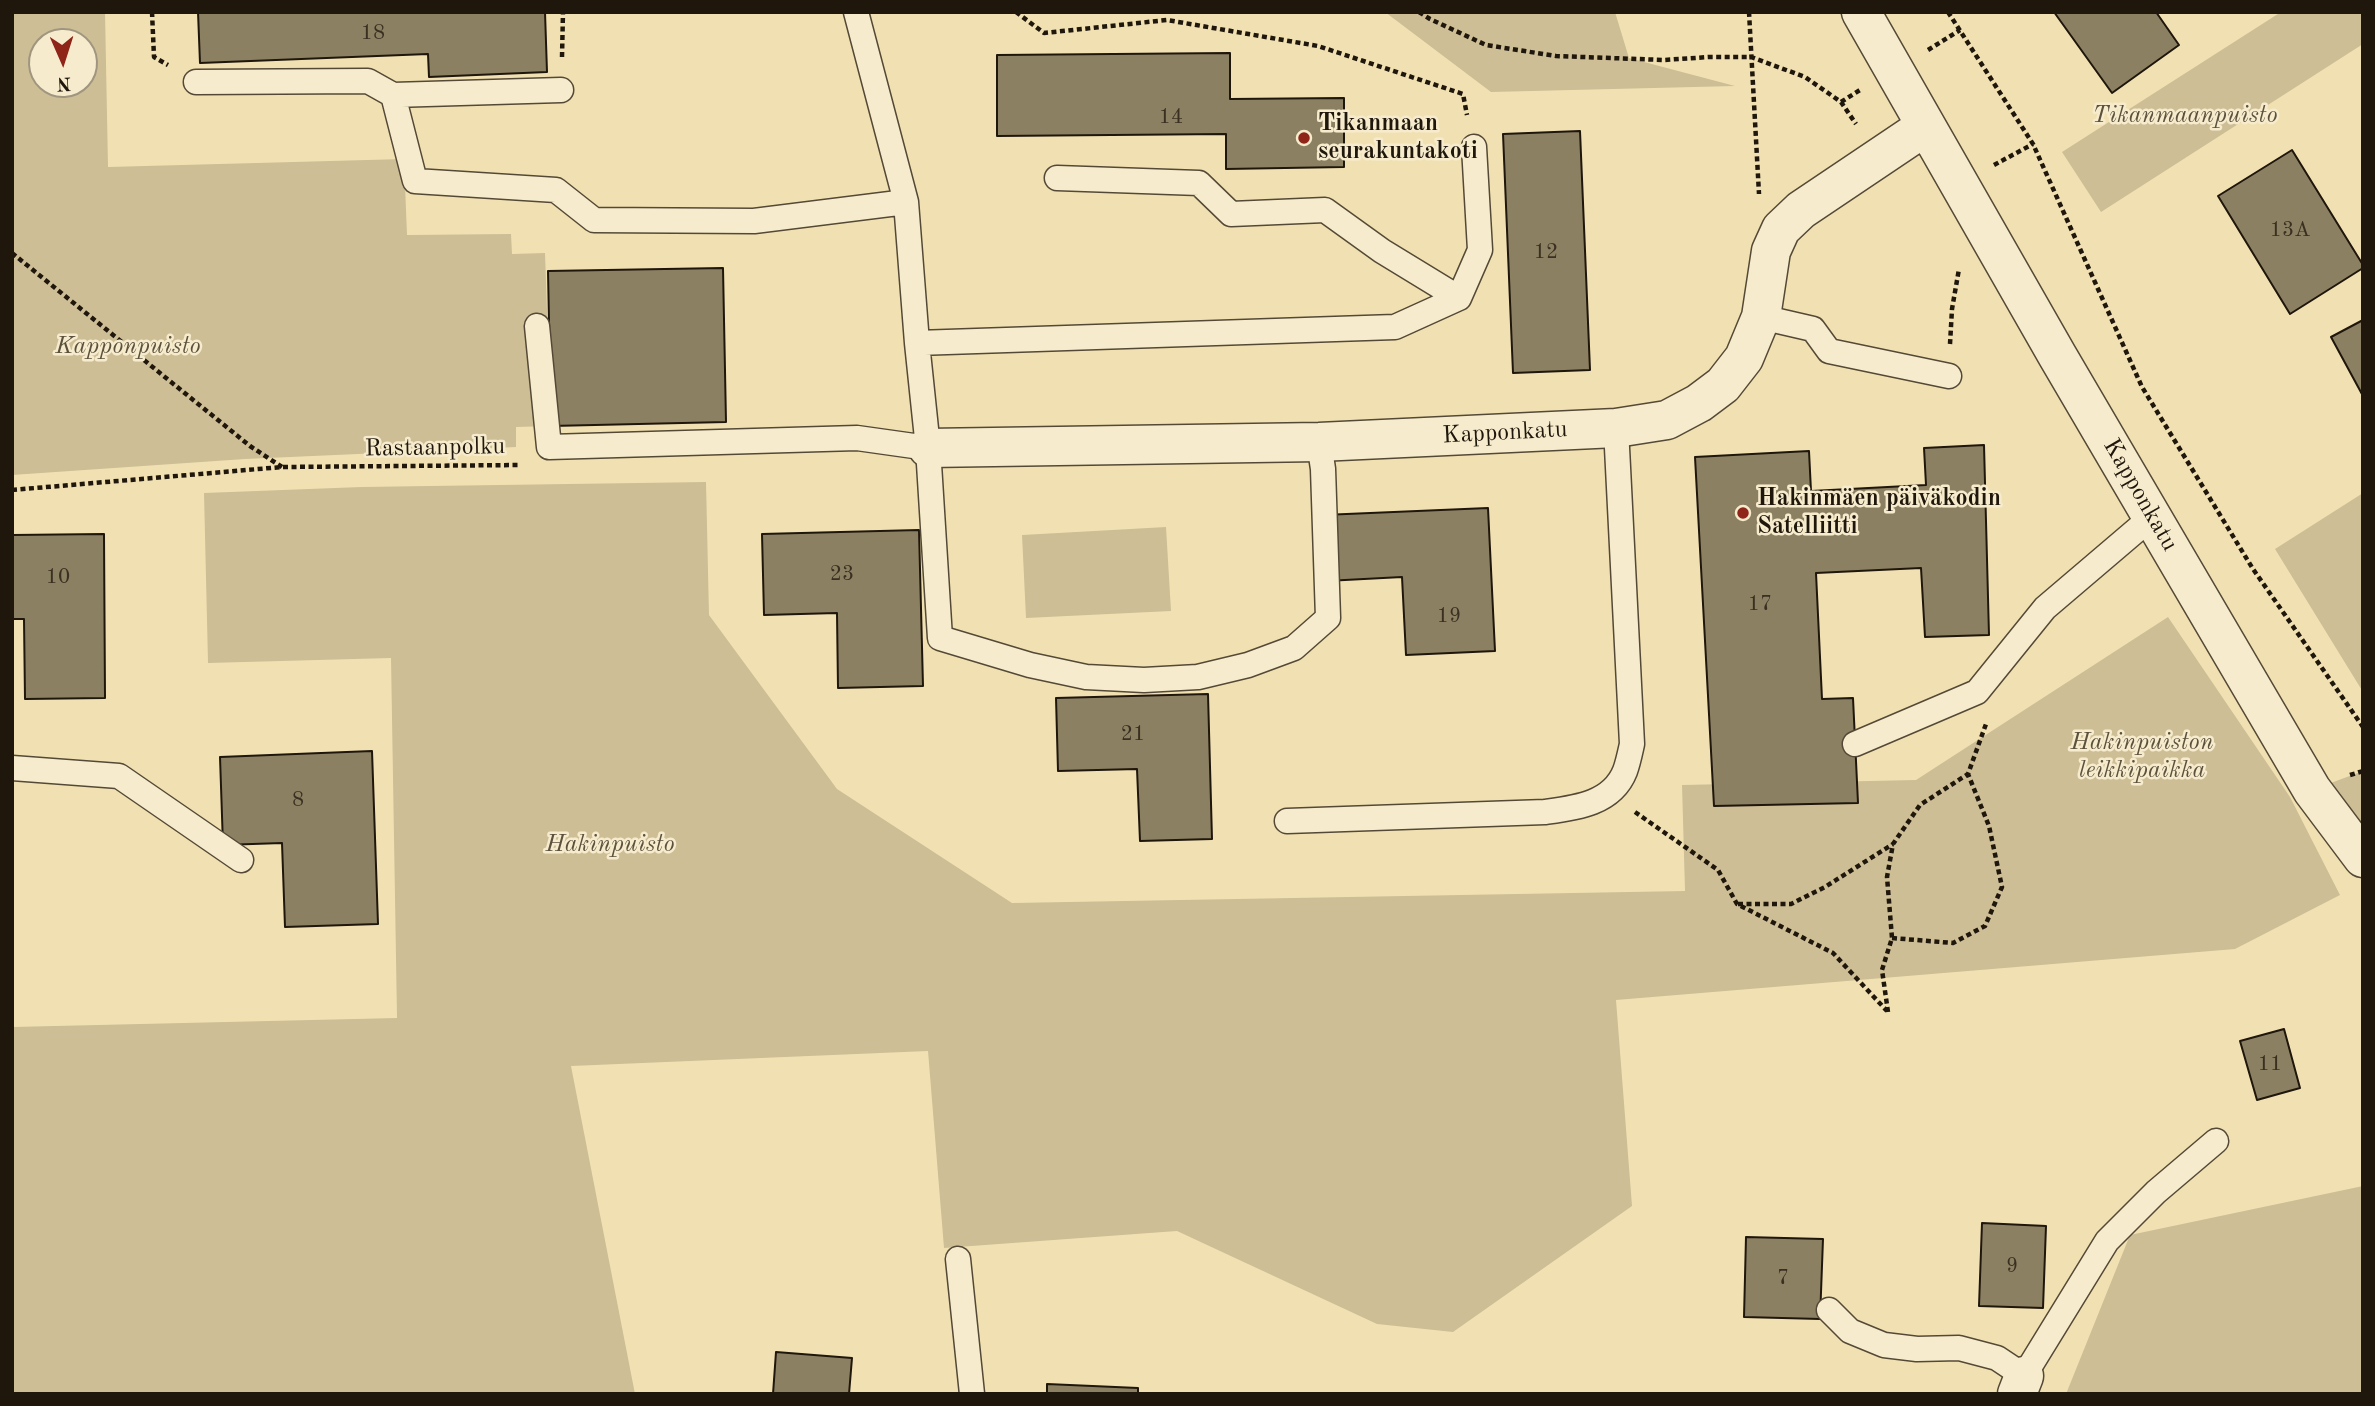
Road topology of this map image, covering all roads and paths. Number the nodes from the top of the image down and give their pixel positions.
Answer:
1 (152, 12) edge
2 (564, 12) edge
3 (856, 12) edge
4 (1016, 12) edge
5 (1419, 12) edge
6 (1749, 12) edge
7 (1861, 12) edge
8 (1948, 12) edge
9 (1751, 57) junction
10 (196, 82) joint
11 (561, 90) joint
12 (393, 95) junction
13 (1926, 126) junction
14 (1474, 147) joint
15 (1878, 157) junction
16 (1057, 178) dead end
17 (906, 202) junction
18 (1760, 205) dead end
19 (12, 253) edge
20 (1960, 261) dead end
21 (1459, 298) junction
22 (1761, 317) junction
23 (537, 326) dead end
24 (917, 343) junction
25 (1949, 376) joint
26 (1615, 428) junction
27 (1319, 442) junction
28 (928, 447) junction
29 (528, 464) dead end
30 (282, 467) junction
31 (12, 490) edge
32 (2153, 516) junction
33 (1977, 692) junction
34 (2363, 727) edge
35 (1855, 744) dead end
36 (12, 768) edge
37 (1968, 775) junction
38 (1608, 794) junction
39 (1287, 821) dead end
40 (1893, 844) junction
41 (2363, 858) edge
42 (241, 860) dead end
43 (1737, 904) junction
44 (1892, 938) junction
45 (2216, 1141) dead end
46 (958, 1259) dead end
47 (1829, 1310) dead end
48 (2020, 1385) edge
49 (972, 1394) edge

1 - 10 path
2 - 11 path
3 - 17 lane
4 - 14 path
5 - 9 path
6 - 9 path
7 - 13 street, Kapponkatu
8 - 34 path
9 - 15 path
9 - 18 path
10 - 12 lane
11 - 12 lane
12 - 17 lane
13 - 15 street, Kapponkatu
13 - 32 street, Kapponkatu
14 - 21 lane
15 - 22 street, Kapponkatu
16 - 21 lane
17 - 24 lane
19 - 30 path
20 - 25 path
21 - 24 lane
22 - 25 lane
22 - 26 street, Kapponkatu
23 - 28 lane
24 - 28 lane
26 - 27 street, Kapponkatu
26 - 38 lane
27 - 28 street, Kapponkatu
27 - 28 lane
29 - 30 path, Rastaanpolku
30 - 31 path, Rastaanpolku
32 - 33 lane
32 - 41 street, Kapponkatu
33 - 35 lane
33 - 37 path
36 - 42 lane
37 - 40 path
37 - 44 path
38 - 39 lane
38 - 43 path
40 - 43 path
40 - 44 path
43 - 44 path
45 - 48 lane
46 - 49 lane
47 - 48 lane

